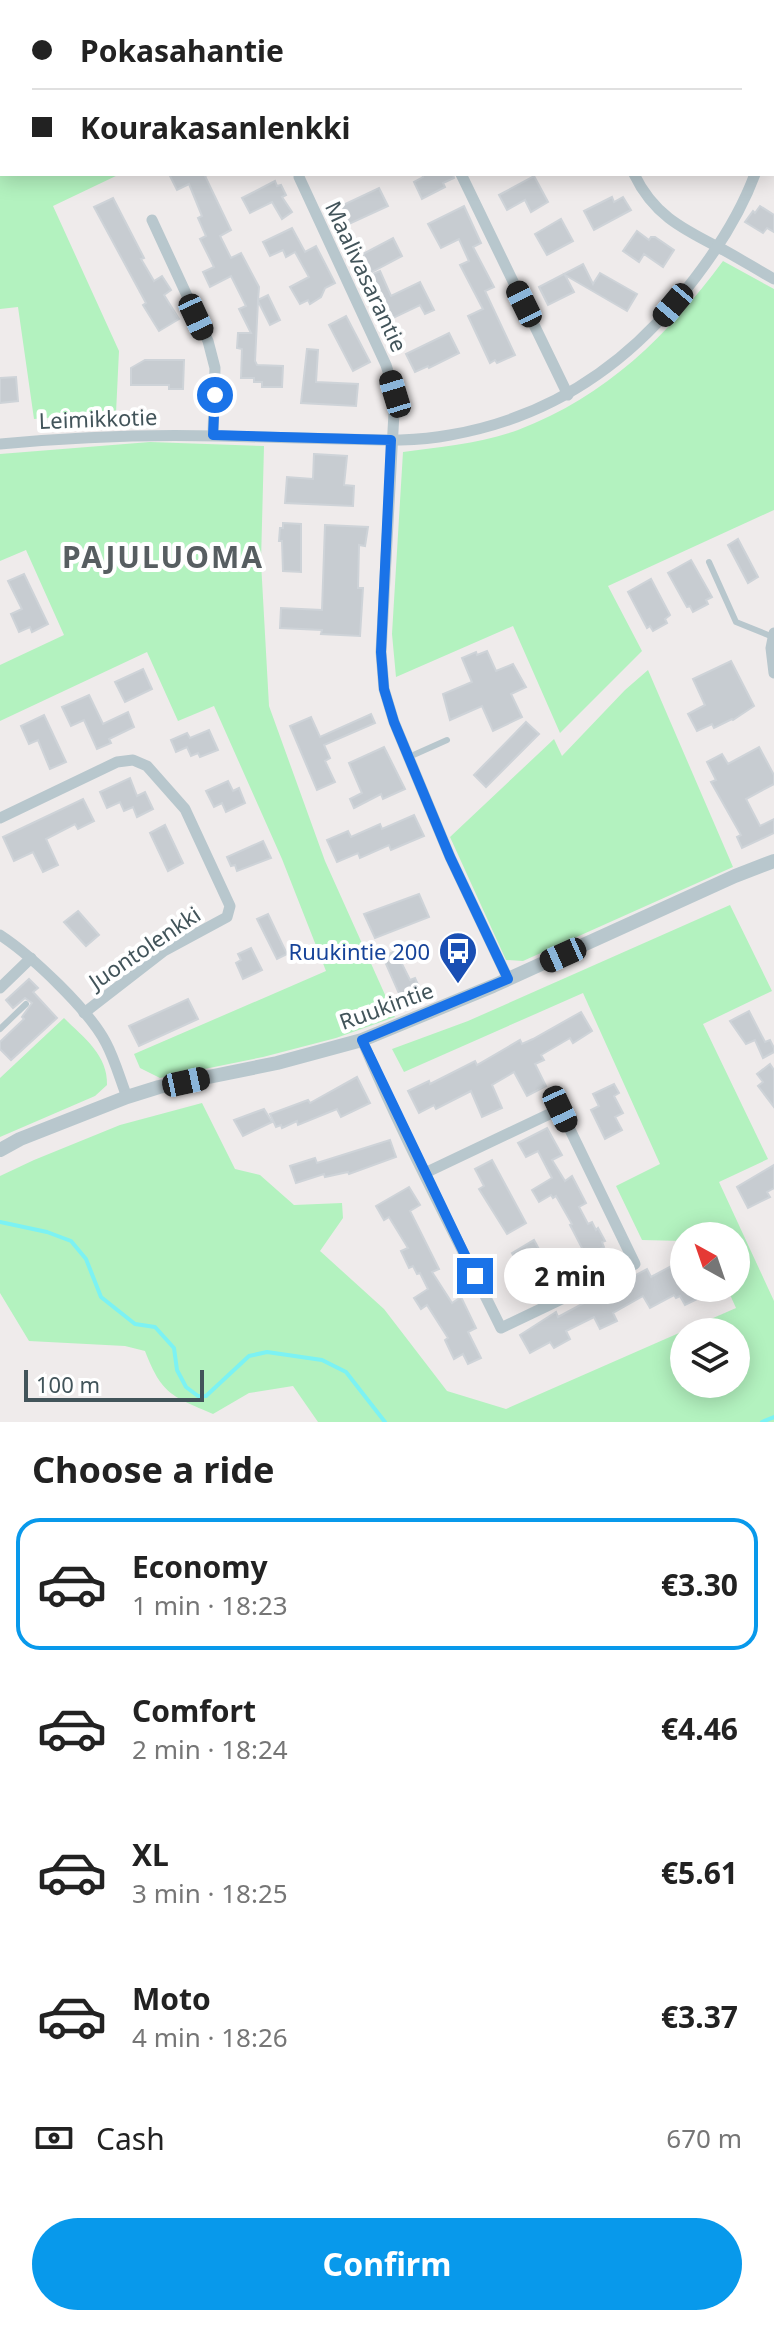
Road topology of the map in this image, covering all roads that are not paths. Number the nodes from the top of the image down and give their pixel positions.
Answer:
1 (462, 176) edge
2 (635, 176) edge
3 (754, 176) edge
4 (299, 177) dead end
5 (152, 220) dead end
6 (716, 246) junction
7 (774, 279) edge
8 (568, 395) junction
9 (213, 435) junction
10 (391, 440) junction
11 (0, 444) edge
12 (709, 562) dead end
13 (773, 635) edge
14 (774, 673) edge
15 (447, 740) dead end
16 (409, 757) junction
17 (0, 818) edge
18 (774, 861) edge
19 (0, 935) edge
20 (31, 958) junction
21 (508, 979) junction
22 (1, 986) edge
23 (26, 1004) dead end
24 (84, 1013) junction
25 (0, 1029) edge
26 (362, 1040) junction
27 (127, 1097) junction
28 (0, 1150) edge
29 (425, 1173) junction

1 - 8 street
2 - 6 street
3 - 6 street, Leimikkotie
4 - 10 street, Maalivasarantie
5 - 9 street
6 - 7 street
6 - 8 street, Leimikkotie
8 - 10 street, Leimikkotie
9 - 10 street, Leimikkotie
9 - 11 street, Leimikkotie
10 - 16 street, Maalivasarantie
12 - 13 lane
13 - 14 street
15 - 16 lane
16 - 21 street, Maalivasarantie
17 - 24 street, Juontolenkki
18 - 21 street, Ruukintie
19 - 20 street
20 - 22 street
20 - 24 street
21 - 26 street, Ruukintie
23 - 25 lane
24 - 27 street
26 - 27 street, Ruukintie
26 - 29 street
27 - 28 street, Ruukintie
29 - 29 street

